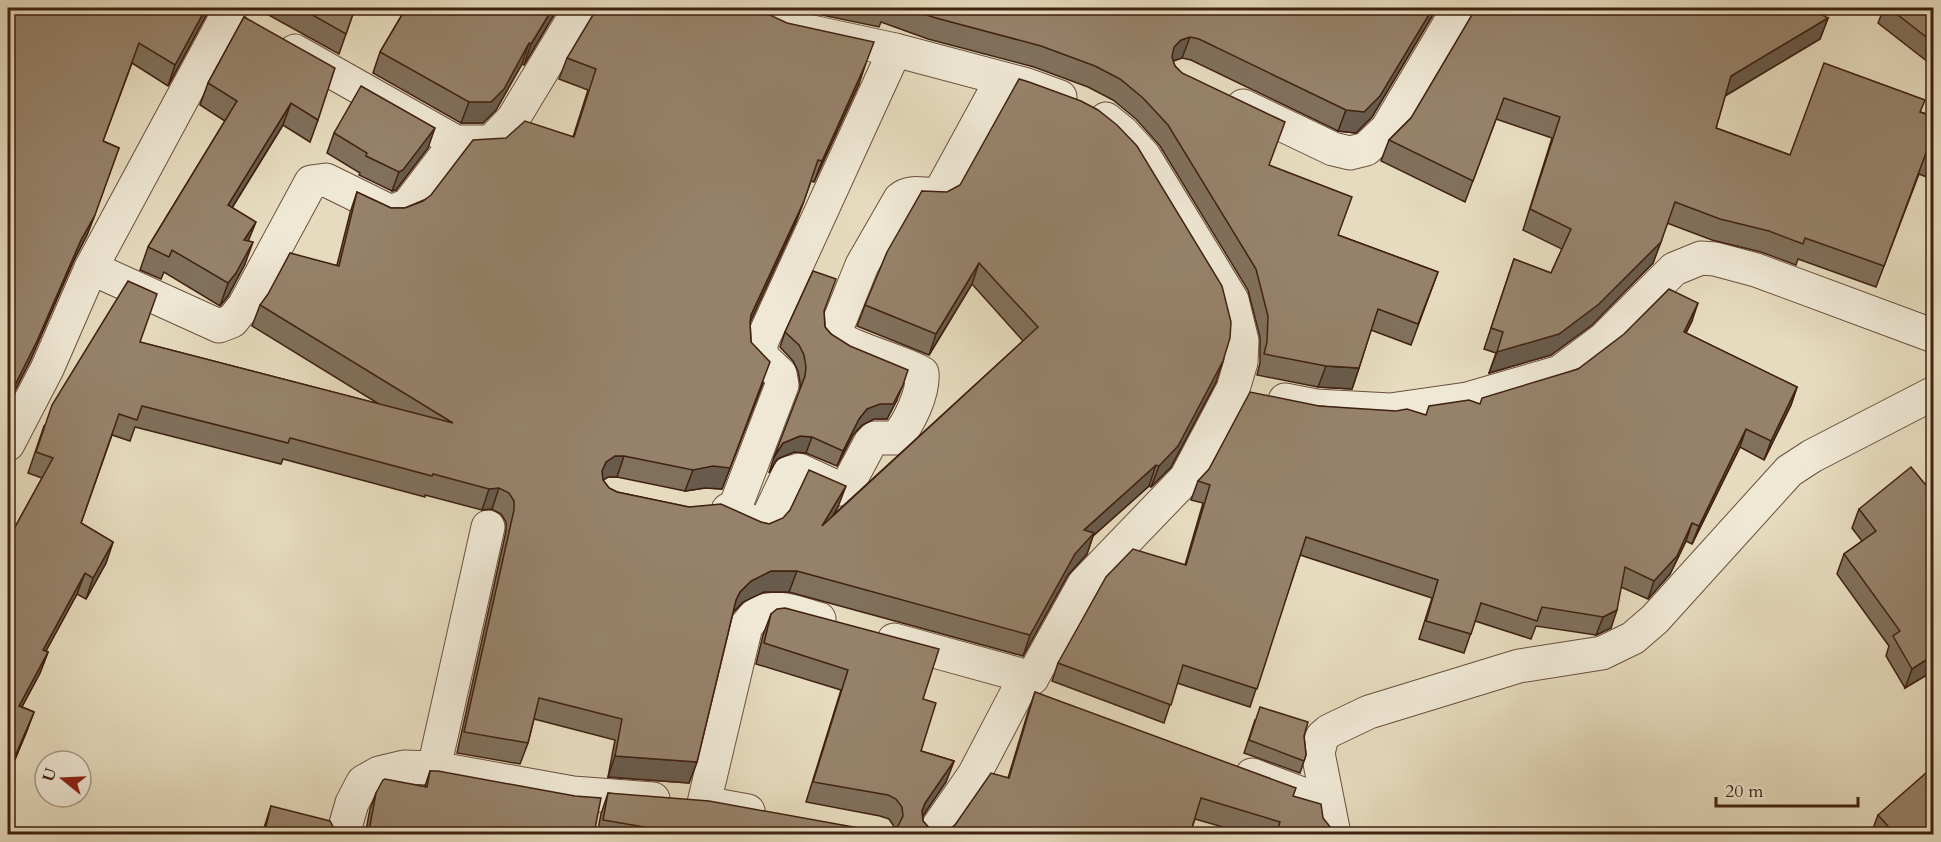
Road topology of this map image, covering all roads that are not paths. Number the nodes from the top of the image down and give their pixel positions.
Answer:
1 (580, 8) edge
2 (748, 8) edge
3 (1459, 8) edge
4 (244, 21) edge
5 (894, 50) junction
6 (1002, 79) junction
7 (1214, 92) edge
8 (456, 142) junction
9 (91, 268) junction
10 (1934, 336) edge
11 (1233, 389) junction
12 (1934, 393) edge
13 (8, 444) edge
14 (696, 508) edge
15 (734, 513) junction
16 (488, 527) dead end
17 (1034, 690) junction
18 (1228, 766) edge
19 (434, 768) junction
20 (1326, 802) junction
21 (704, 803) junction
22 (779, 816) edge
23 (344, 834) edge
24 (933, 834) edge
25 (1334, 834) edge

1 - 8 street
2 - 5 street
3 - 7 street
4 - 8 street
4 - 9 street
5 - 6 street
5 - 15 street
6 - 11 street
6 - 15 street
8 - 9 street
9 - 13 street
10 - 11 street
11 - 17 street
12 - 20 street
14 - 15 street
16 - 19 street
17 - 21 street
17 - 24 street
18 - 20 street
19 - 21 street
19 - 23 street
20 - 25 street
21 - 22 street

